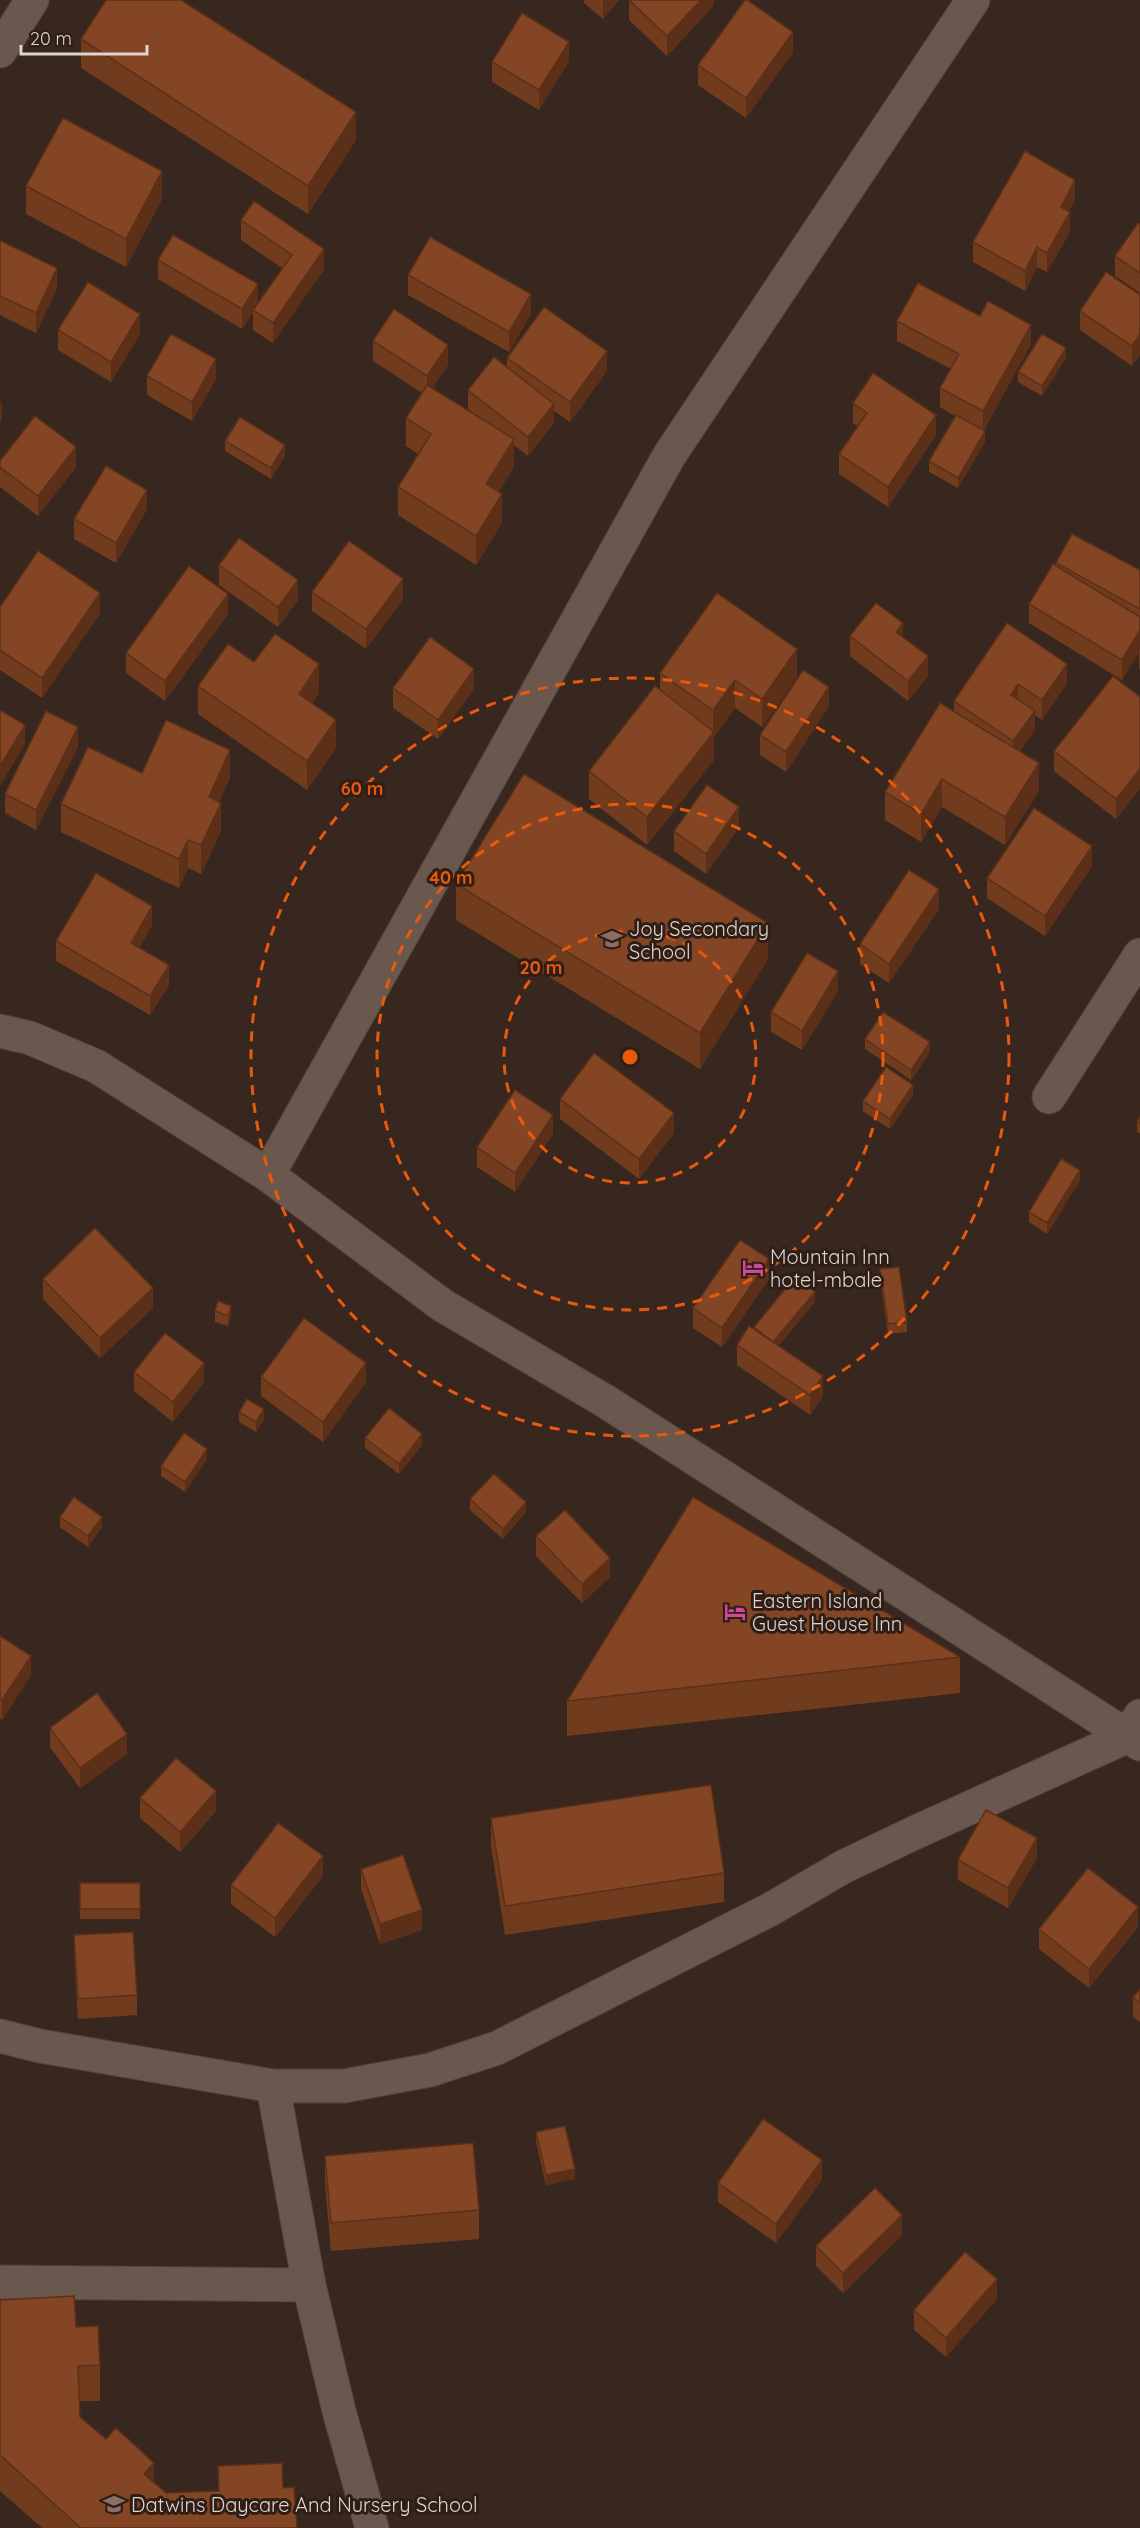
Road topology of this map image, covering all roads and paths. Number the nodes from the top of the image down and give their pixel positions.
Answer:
1 (32, 0) edge
2 (973, 0) edge
3 (0, 51) edge
4 (1140, 955) edge
5 (0, 1031) edge
6 (1049, 1096) dead end
7 (268, 1176) junction
8 (1136, 1732) edge
9 (0, 2036) edge
10 (273, 2086) junction
11 (0, 2282) edge
12 (309, 2285) junction
13 (372, 2528) edge

1 - 3 street
2 - 7 street
4 - 6 street
5 - 7 street
7 - 8 street
8 - 10 street
9 - 10 street
10 - 12 street
11 - 12 street
12 - 13 street

